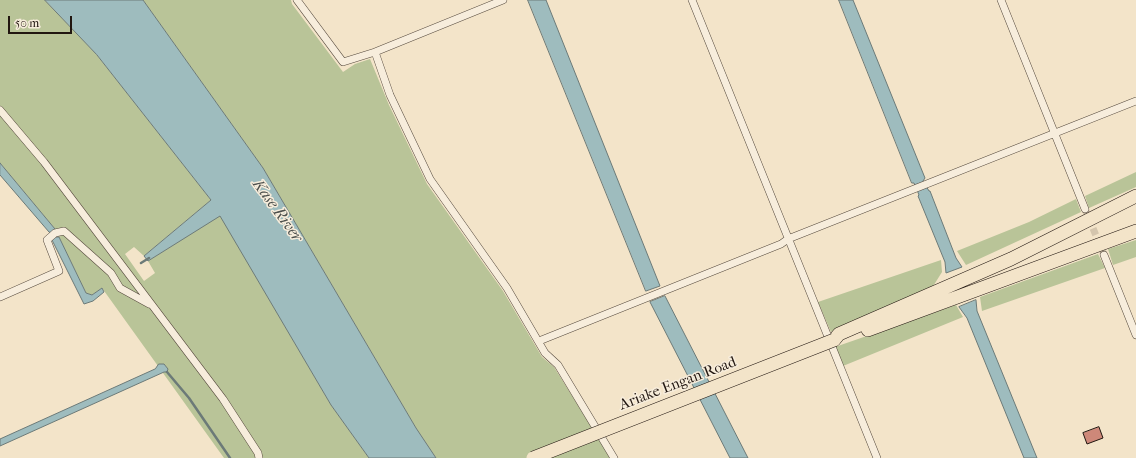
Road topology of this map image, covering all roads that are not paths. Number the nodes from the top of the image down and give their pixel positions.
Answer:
1 (296, 0) edge
2 (504, 0) edge
3 (692, 0) edge
4 (1001, 0) edge
5 (375, 52) junction
6 (1136, 101) edge
7 (0, 110) edge
8 (1055, 134) junction
9 (1136, 196) edge
10 (1085, 209) tunnel mouth
11 (1136, 231) edge
12 (788, 239) junction
13 (1104, 255) tunnel mouth
14 (0, 297) edge
15 (153, 306) junction
16 (1136, 335) edge
17 (834, 340) junction
18 (539, 341) junction
19 (259, 458) edge
20 (533, 458) edge
21 (614, 458) edge
22 (877, 458) edge

1 - 5 street
2 - 5 street
3 - 12 street
4 - 8 street
5 - 18 street
6 - 8 street
7 - 15 street
8 - 10 street
8 - 12 street
9 - 17 highway
11 - 17 highway
12 - 18 street
12 - 22 street
13 - 16 street
14 - 15 street
15 - 19 street
17 - 20 highway, Ariake Engan Road, bridge
18 - 21 street

